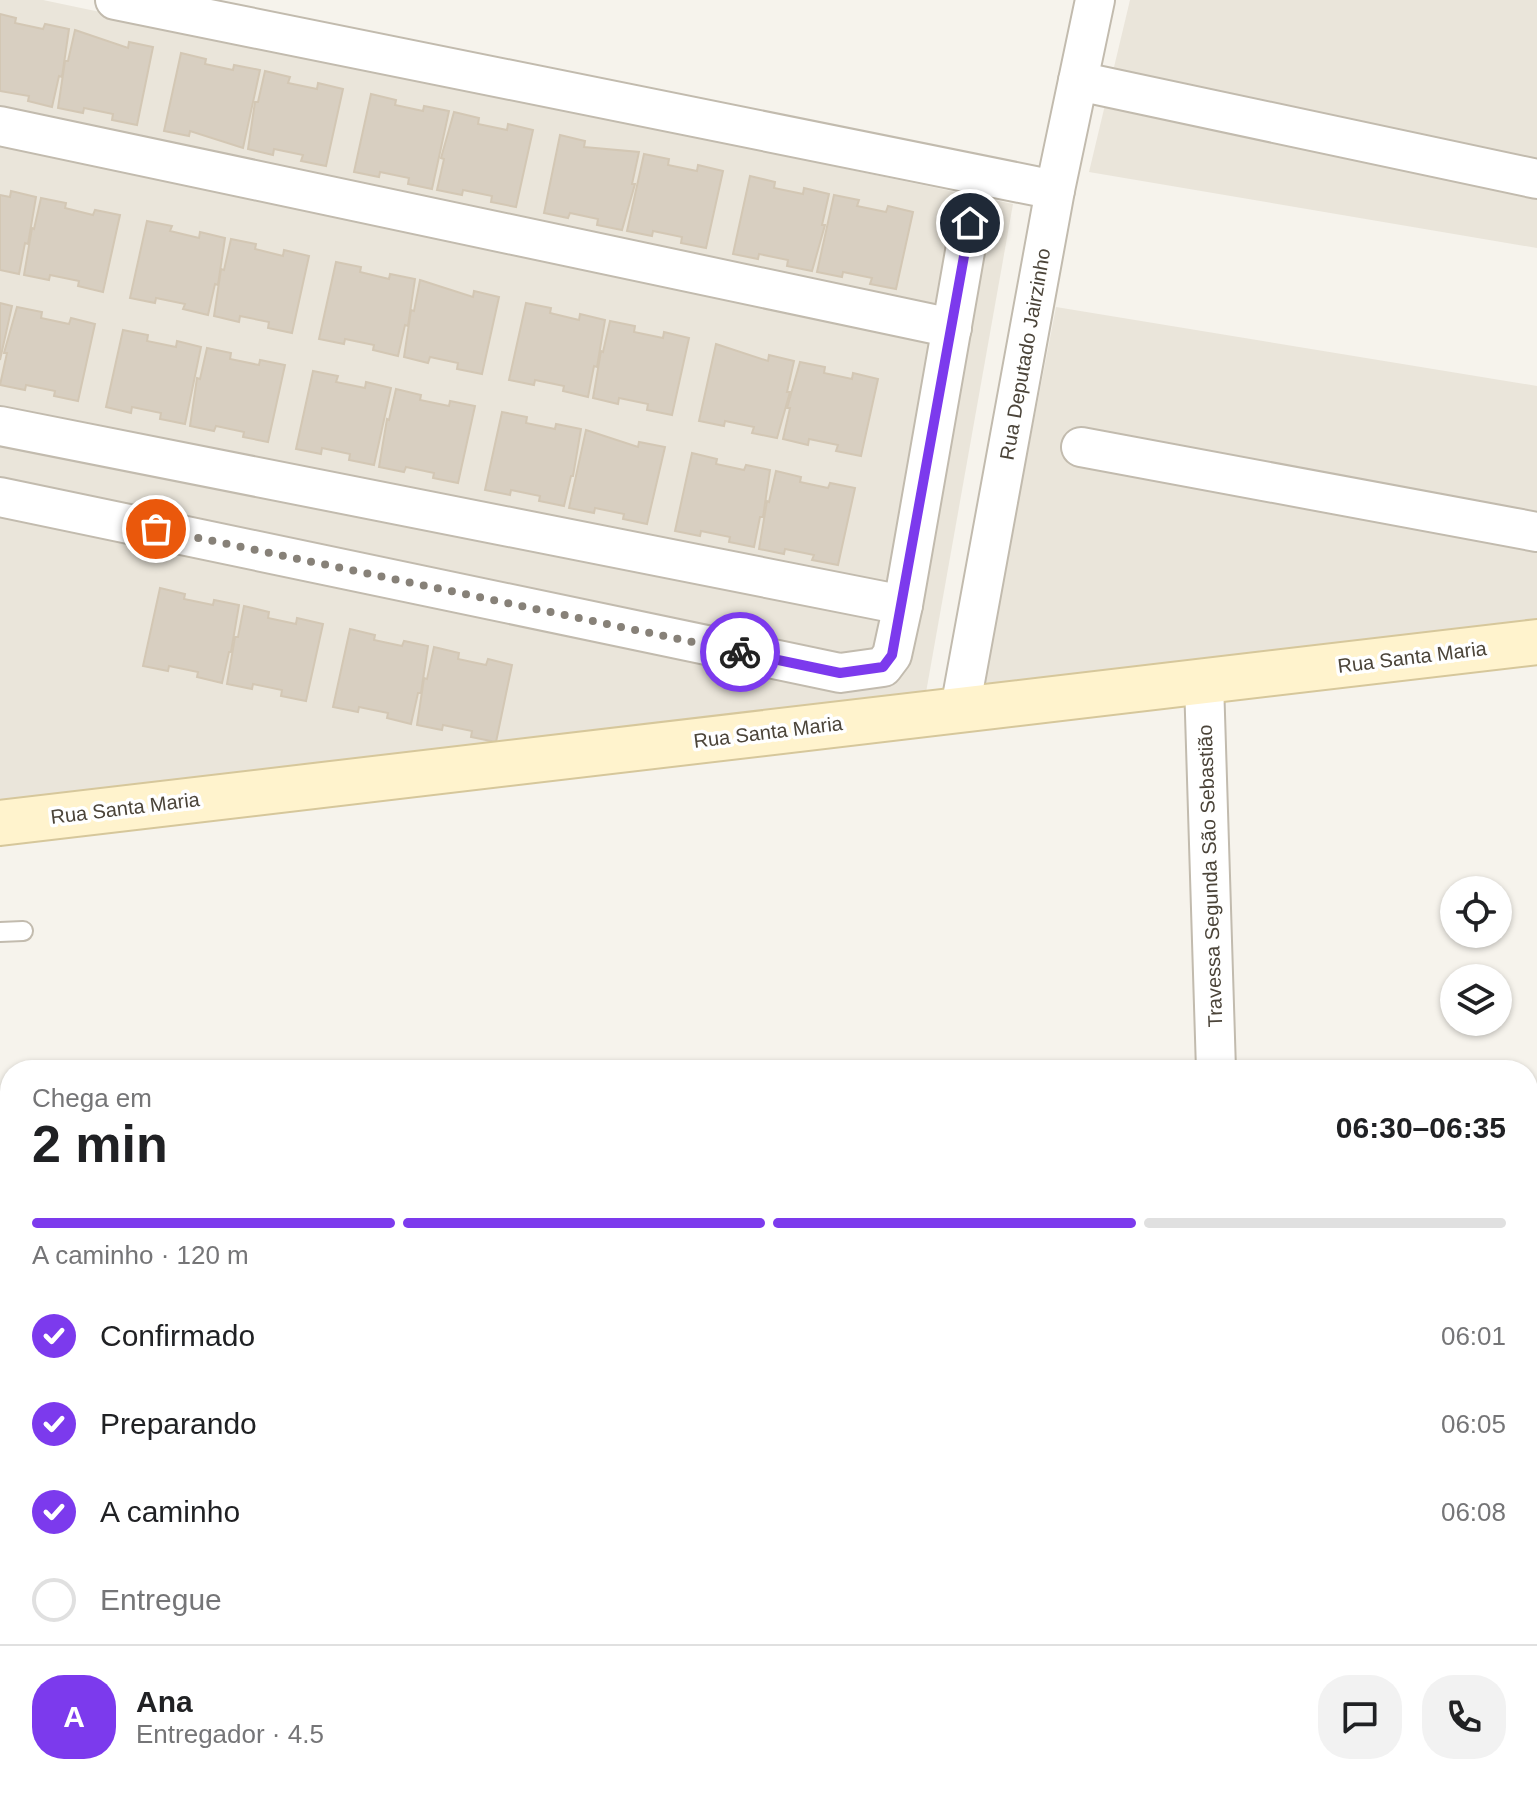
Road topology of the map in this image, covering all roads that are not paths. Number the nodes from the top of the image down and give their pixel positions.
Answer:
1 (115, 0) edge
2 (1095, 0) edge
3 (1078, 81) junction
4 (0, 126) edge
5 (1537, 179) edge
6 (1055, 190) junction
7 (970, 223) dead end
8 (952, 328) junction
9 (0, 426) edge
10 (1081, 447) dead end
11 (0, 497) edge
12 (1537, 532) edge
13 (903, 605) junction
14 (1537, 642) edge
15 (1204, 682) junction
16 (960, 709) junction
17 (0, 823) edge
18 (23, 931) dead end
19 (0, 932) edge
20 (1216, 1060) edge

1 - 6 street
2 - 3 street, Rua Deputado Jairzinho
3 - 5 street
3 - 6 street, Rua Deputado Jairzinho
4 - 8 street
6 - 16 street, Rua Deputado Jairzinho
7 - 8 street
8 - 13 street
9 - 13 street
10 - 12 street
11 - 13 street
14 - 15 street, Rua Santa Maria
15 - 16 street, Rua Santa Maria
15 - 20 street, Travessa Segunda São Sebastião
16 - 17 street, Rua Santa Maria
18 - 19 lane

